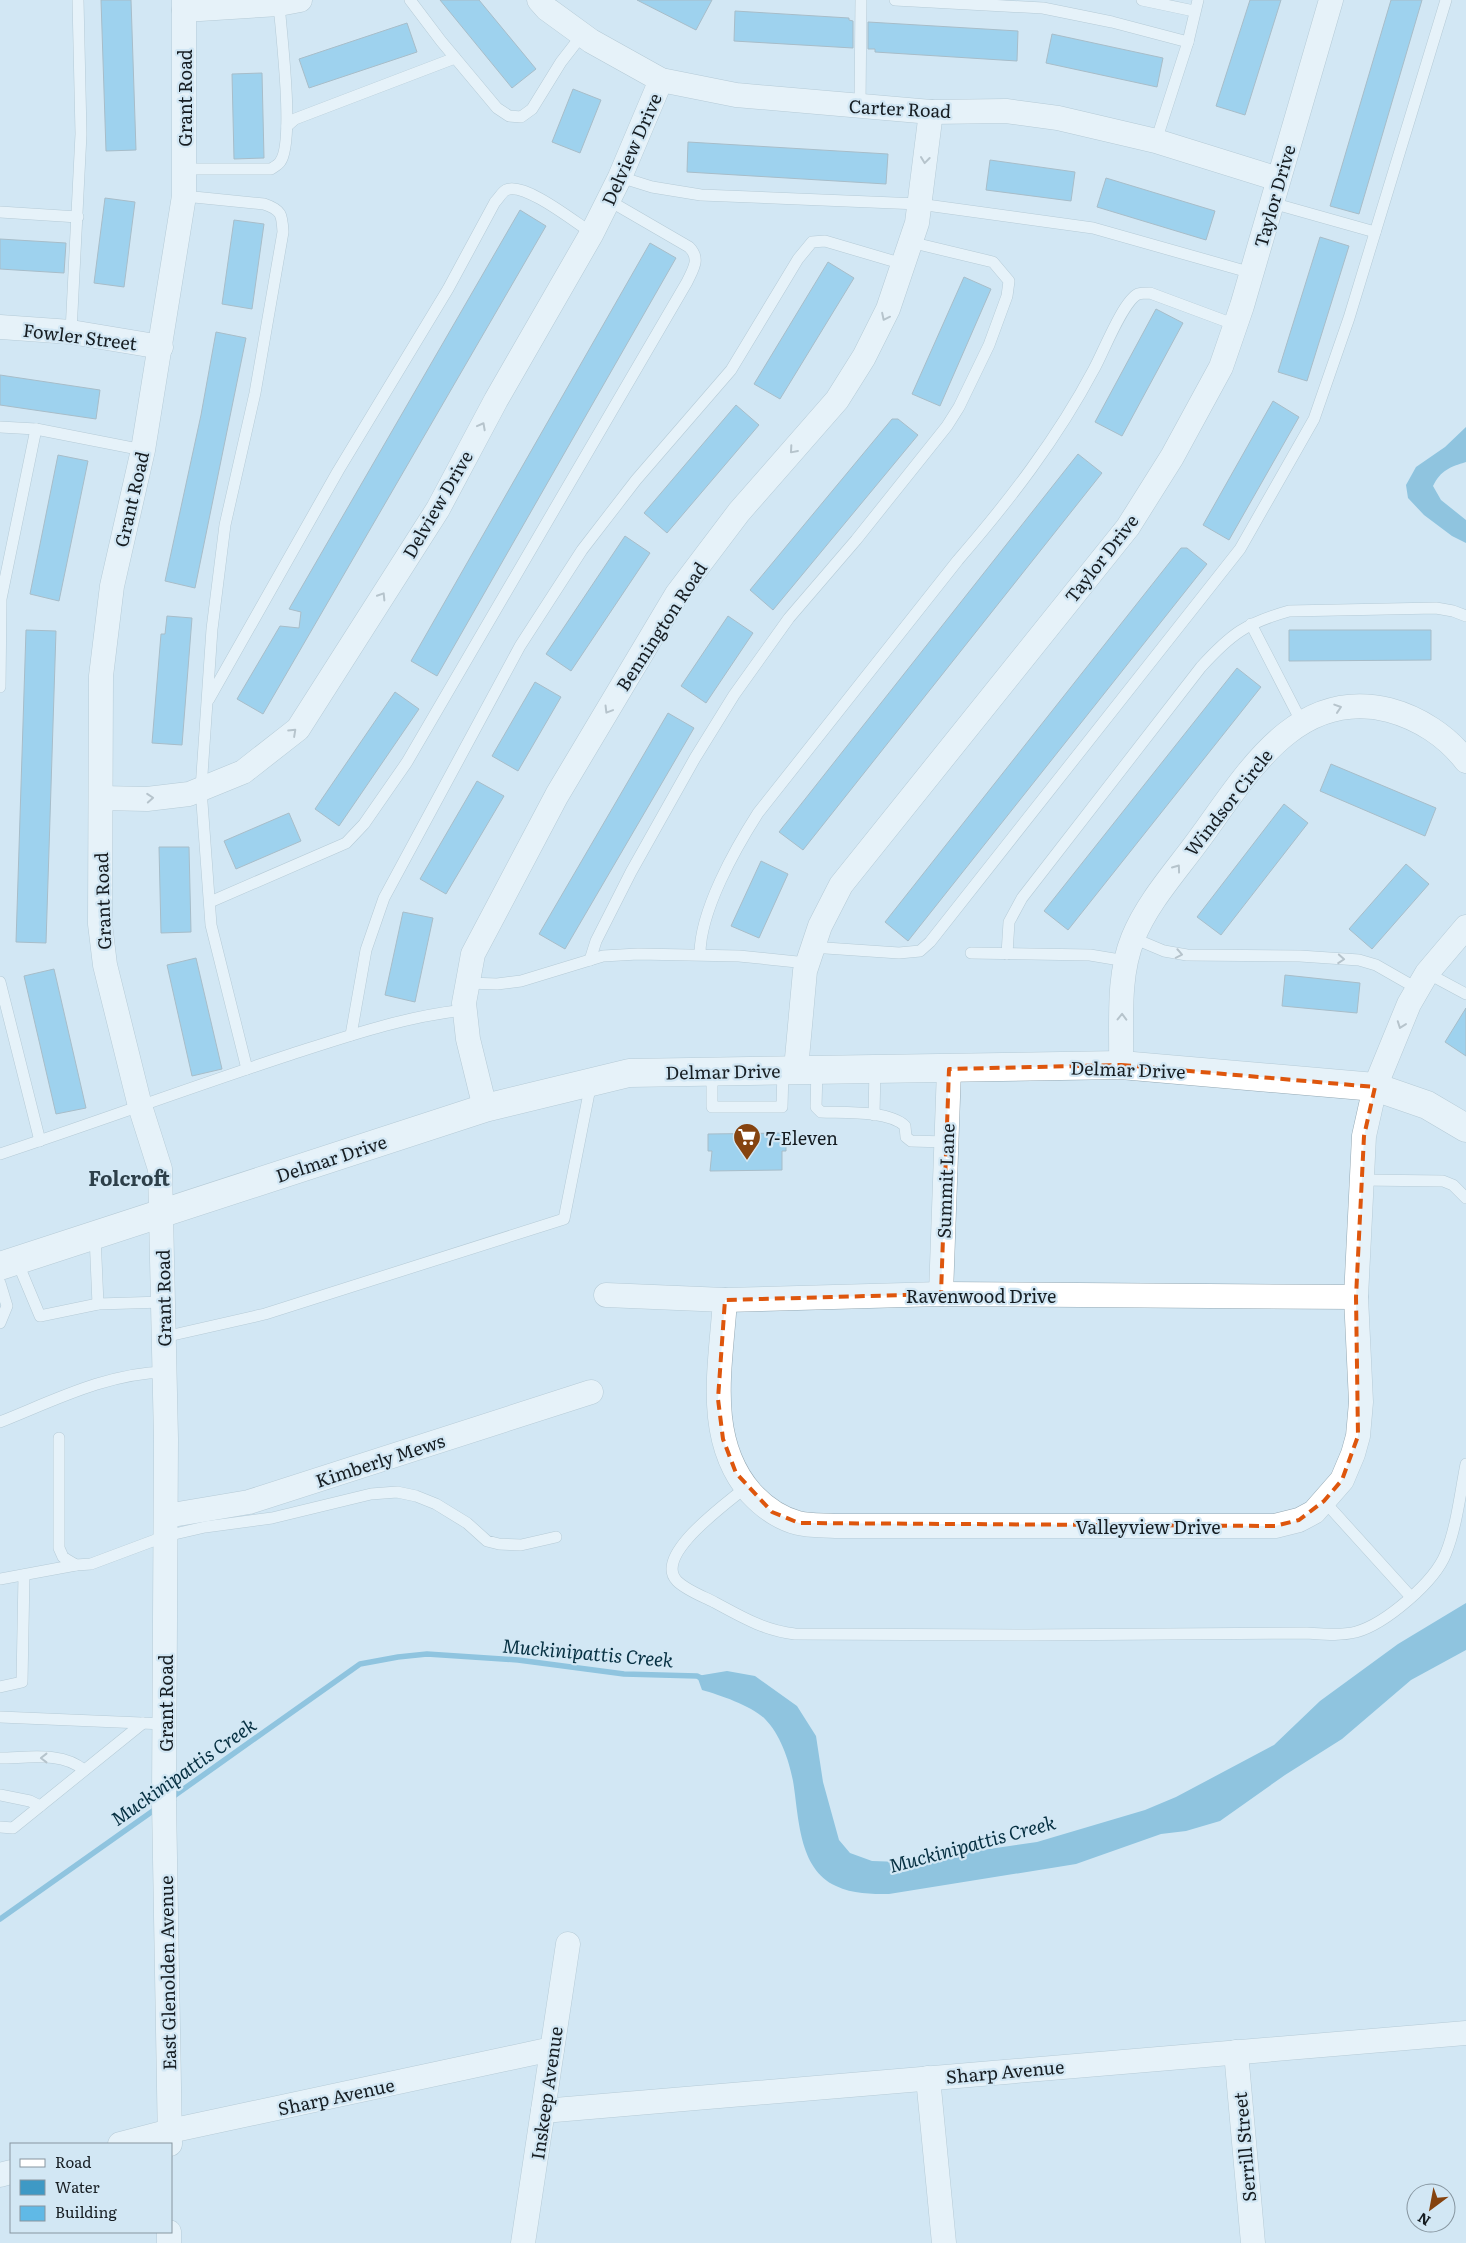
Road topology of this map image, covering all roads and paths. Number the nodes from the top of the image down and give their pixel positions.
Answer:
1 (78, 0) edge
2 (410, 0) edge
3 (539, 0) edge
4 (861, 0) edge
5 (895, 0) edge
6 (1142, 0) edge
7 (1331, 0) edge
8 (1446, 0) edge
9 (289, 2) edge
10 (184, 5) edge
11 (1196, 5) edge
12 (582, 35) junction
13 (1188, 42) junction
14 (455, 58) junction
15 (661, 80) junction
16 (860, 106) junction
17 (931, 112) junction
18 (287, 126) junction
19 (1156, 142) junction
20 (184, 169) junction
21 (620, 177) junction
22 (1278, 179) junction
23 (184, 196) junction
24 (608, 200) junction
25 (1272, 203) junction
26 (919, 204) junction
27 (0, 212) edge
28 (78, 217) junction
29 (1375, 232) junction
30 (592, 233) junction
31 (907, 253) junction
32 (1252, 273) junction
33 (1236, 325) junction
34 (0, 327) edge
35 (71, 332) junction
36 (161, 347) junction
37 (0, 427) edge
38 (36, 429) junction
39 (143, 450) junction
40 (1466, 616) edge
41 (1251, 624) junction
42 (0, 687) edge
43 (208, 700) junction
44 (1301, 721) junction
45 (1466, 761) edge
46 (201, 789) junction
47 (101, 798) junction
48 (210, 902) junction
49 (1466, 927) edge
50 (1133, 938) junction
51 (970, 953) dead end
52 (700, 954) junction
53 (1008, 954) junction
54 (809, 955) junction
55 (590, 960) junction
56 (1126, 961) junction
57 (1422, 981) junction
58 (0, 982) edge
59 (468, 983) junction
60 (1466, 994) edge
61 (465, 1010) junction
62 (350, 1035) junction
63 (1121, 1065) junction
64 (247, 1069) junction
65 (798, 1069) junction
66 (875, 1069) junction
67 (949, 1069) junction
68 (712, 1071) junction
69 (591, 1082) junction
70 (1376, 1087) junction
71 (140, 1106) junction
72 (485, 1108) junction
73 (874, 1116) junction
74 (1466, 1128) edge
75 (40, 1141) junction
76 (946, 1142) junction
77 (0, 1154) edge
78 (1362, 1180) junction
79 (1466, 1198) edge
80 (161, 1213) junction
81 (95, 1235) junction
82 (8, 1263) edge
83 (0, 1284) edge
84 (941, 1294) junction
85 (606, 1295) dead end
86 (1356, 1297) junction
87 (725, 1300) junction
88 (163, 1302) junction
89 (98, 1304) junction
90 (0, 1323) edge
91 (164, 1337) junction
92 (165, 1372) junction
93 (591, 1392) dead end
94 (0, 1422) edge
95 (59, 1438) dead end
96 (1466, 1464) edge
97 (746, 1487) junction
98 (1324, 1501) junction
99 (166, 1526) junction
100 (556, 1537) dead end
101 (76, 1564) junction
102 (24, 1574) junction
103 (0, 1579) edge
104 (1411, 1597) junction
105 (0, 1687) edge
106 (0, 1717) edge
107 (154, 1723) junction
108 (0, 1758) edge
109 (84, 1770) junction
110 (0, 1795) edge
111 (164, 1801) joint
112 (40, 1806) junction
113 (0, 1827) edge
114 (568, 1944) dead end
115 (1466, 2033) edge
116 (552, 2049) junction
117 (1236, 2052) junction
118 (928, 2078) junction
119 (543, 2111) junction
120 (170, 2138) edge
121 (128, 2143) edge
122 (523, 2243) edge
123 (944, 2243) edge
124 (1252, 2243) edge

1 - 28 lane
2 - 14 lane
3 - 12 street, Carter Road
4 - 16 lane
5 - 13 lane
6 - 11 lane
7 - 22 street, Taylor Drive
8 - 29 lane
9 - 10 street
9 - 18 lane
10 - 20 street, Grant Road
11 - 13 lane
12 - 14 lane
12 - 15 street, Carter Road
13 - 19 lane
14 - 18 lane
15 - 16 street, Carter Road
15 - 21 street, Delview Drive
16 - 17 street, Carter Road
17 - 19 street, Carter Road
17 -> 26 street, Bennington Road
18 - 20 lane
19 - 22 street, Carter Road
20 - 23 street, Grant Road
21 - 24 street, Delview Drive
21 - 26 lane
22 - 25 street, Taylor Drive
23 - 36 street, Grant Road
23 - 43 lane
24 - 30 street, Delview Drive
24 - 48 lane
25 - 29 lane
25 - 32 street, Taylor Drive
26 - 31 street, Bennington Road
26 - 32 lane
27 - 28 lane
28 - 35 lane
29 - 54 lane
30 - 43 lane
46 -> 30 street, Delview Drive
31 - 55 lane
31 -> 59 street, Bennington Road
31 - 62 lane
32 - 33 street, Taylor Drive
33 - 52 lane
33 - 54 street, Taylor Drive
34 - 35 street, Fowler Street
35 - 36 street, Fowler Street
36 - 39 street, Grant Road
37 - 38 lane
38 - 39 lane
38 - 42 lane
39 - 47 street, Grant Road
40 - 41 lane
41 - 44 lane
41 - 53 lane
43 - 46 lane
44 -> 45 street, Windsor Circle
50 -> 44 street, Windsor Circle
47 -> 46 street, Delview Drive
46 - 48 lane
47 - 71 street, Grant Road
48 - 64 lane
49 - 57 street
50 - 56 street, Windsor Circle
50 -> 57 lane
51 - 53 lane
52 - 54 lane
52 - 55 lane
53 - 56 lane
54 - 65 street, Taylor Drive
55 - 59 lane
63 -> 56 street, Windsor Circle
57 - 60 lane
57 -> 70 street
58 - 75 lane
59 - 61 street, Bennington Road
61 - 62 lane
61 - 72 street, Bennington Road
62 - 64 lane
63 - 67 street, Delmar Drive
63 - 70 street, Delmar Drive
64 - 71 lane
65 - 66 street, Delmar Drive
65 - 68 street, Delmar Drive
65 - 68 lane
65 - 73 lane
66 - 67 street, Delmar Drive
66 - 73 lane
67 - 76 street, Summit Lane
68 - 69 street, Delmar Drive
69 - 72 street, Delmar Drive
69 - 91 lane
70 - 74 street, Delmar Drive
70 - 78 street, Valleyview Drive
71 - 75 lane
71 - 80 street, Grant Road
72 - 80 street, Delmar Drive
73 - 76 lane
75 - 77 lane
76 - 84 street, Summit Lane
78 - 79 lane
78 - 86 street, Valleyview Drive
80 - 81 street, Delmar Drive
80 - 88 street, Grant Road
81 - 82 street, Delmar Drive
81 - 89 lane
82 - 89 lane
83 - 90 lane
84 - 86 street, Ravenwood Drive
84 - 87 street, Ravenwood Drive
85 - 87 street, Ravenwood Drive
86 - 98 street, Valleyview Drive
87 - 97 street, Valleyview Drive
88 - 89 lane
88 - 91 street, Grant Road
91 - 92 street, Grant Road
92 - 94 lane
92 - 99 street, Grant Road
93 - 99 street, Kimberly Mews
95 - 101 lane
96 - 104 lane
97 - 98 street, Valleyview Drive
97 - 104 lane
98 - 104 lane
99 - 100 lane
99 - 101 lane
99 - 107 street, Grant Road
101 - 102 lane
102 - 103 lane
102 - 105 lane
106 - 107 lane
107 - 109 lane
107 - 111 street, Grant Road
109 -> 108 lane
109 - 112 lane
110 - 112 lane
111 - 120 street, East Glenolden Avenue
112 - 113 lane
114 - 116 street, Inskeep Avenue
115 - 117 street, Sharp Avenue
116 - 119 street, Inskeep Avenue
116 - 120 street, Sharp Avenue
117 - 118 street, Sharp Avenue
117 - 124 street, Serrill Street
118 - 119 street, Sharp Avenue
118 - 123 street
119 - 122 street, Inskeep Avenue
120 - 121 street, Sharp Avenue

